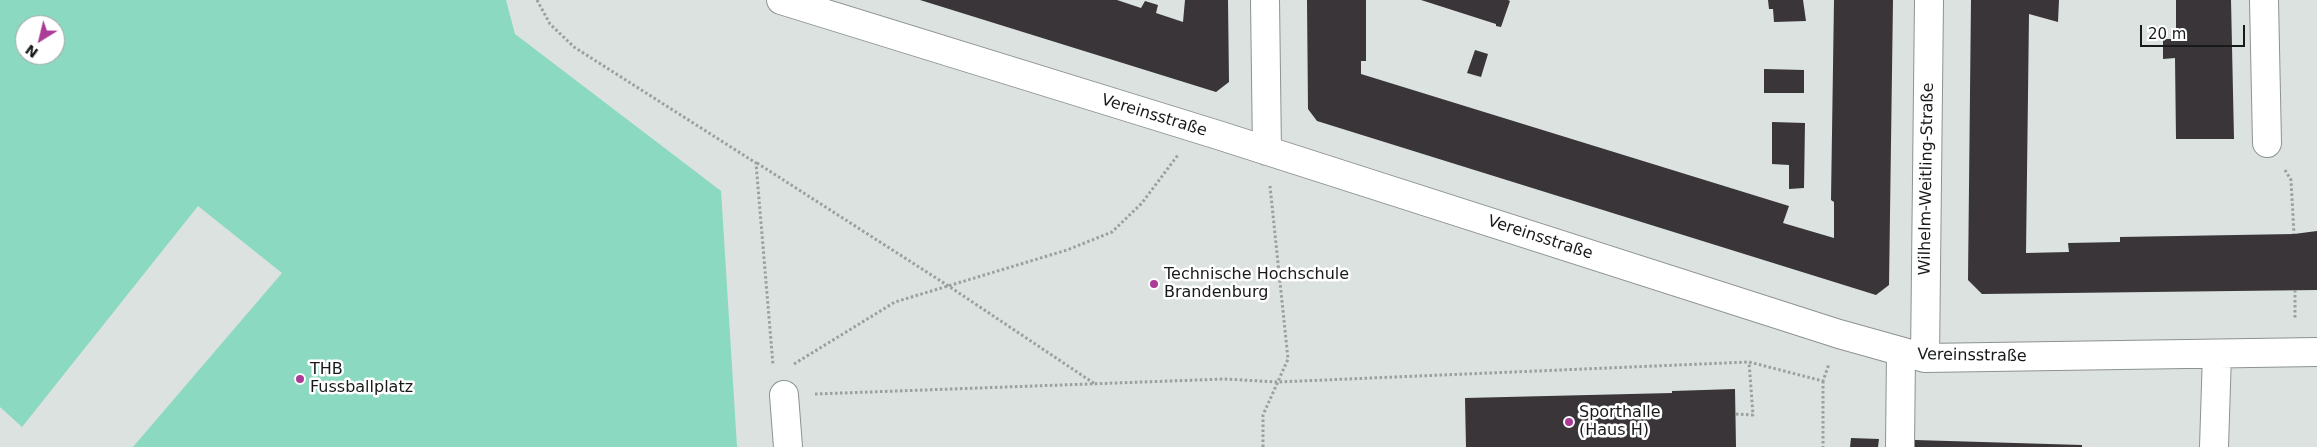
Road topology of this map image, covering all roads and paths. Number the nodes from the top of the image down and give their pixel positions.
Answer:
1 (537, 0) edge
2 (781, 0) edge
3 (1265, 0) edge
4 (1930, 0) edge
5 (2264, 0) edge
6 (1198, 129) junction
7 (2267, 143) joint
8 (1267, 151) junction
9 (756, 163) junction
10 (2294, 234) dead end
11 (947, 285) junction
12 (1839, 334) junction
13 (2317, 352) edge
14 (2217, 354) junction
15 (1913, 356) junction
16 (1749, 362) junction
17 (1823, 381) junction
18 (1277, 382) junction
19 (1095, 384) junction
20 (779, 386) junction
21 (1736, 414) dead end
22 (788, 447) edge
23 (1263, 447) edge
24 (1823, 447) edge
25 (1900, 447) edge
26 (2214, 447) edge

1 - 9 path
2 - 6 street, Vereinsstraße
3 - 8 street
4 - 15 street, Wilhelm-Weitling-Straße
5 - 7 street
6 - 8 street, Vereinsstraße
6 - 11 path
7 - 10 path
8 - 12 street, Vereinsstraße
8 - 18 path
9 - 11 path
9 - 20 path
11 - 19 path
11 - 20 path
12 - 15 street, Vereinsstraße
12 - 17 path
13 - 14 street, Vereinsstraße
14 - 15 street, Vereinsstraße
14 - 26 street
15 - 25 street, Wilhelm-Weitling-Straße
16 - 17 path
16 - 18 path
16 - 21 path
17 - 24 path
18 - 19 path
18 - 23 path
19 - 20 path
20 - 22 street

